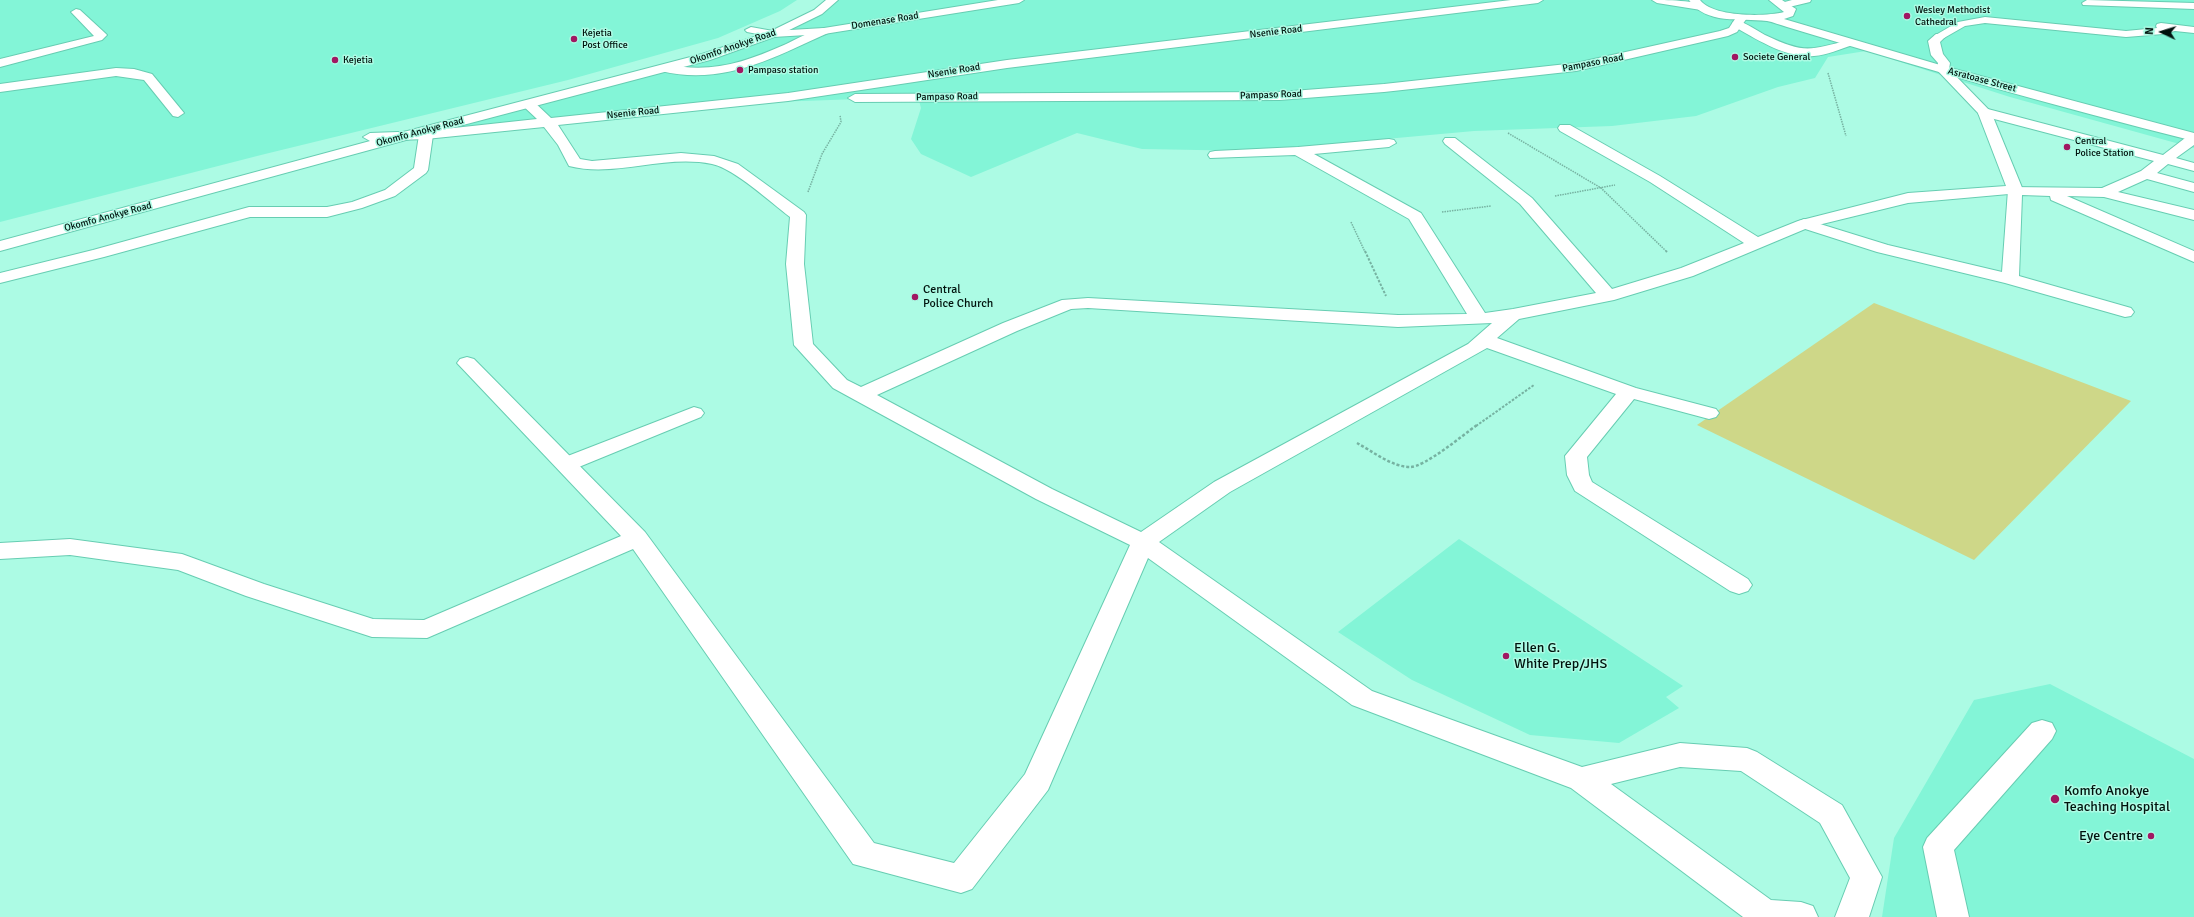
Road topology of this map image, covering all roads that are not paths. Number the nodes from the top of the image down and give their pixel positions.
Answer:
1 (833, 0) edge
2 (1019, 0) edge
3 (1538, 0) edge
4 (1657, 0) edge
5 (1774, 0) edge
6 (1806, 0) edge
7 (2087, 3) dead end
8 (1697, 4) edge
9 (1785, 5) junction
10 (798, 6) dead end
11 (2194, 6) edge
12 (76, 12) dead end
13 (1772, 19) junction
14 (1739, 21) junction
15 (2135, 23) dead end
16 (2174, 28) junction
17 (751, 30) junction
18 (824, 30) junction
19 (2194, 30) edge
20 (773, 34) junction
21 (1940, 36) joint
22 (1848, 43) junction
23 (0, 63) edge
24 (983, 67) junction
25 (665, 68) junction
26 (1943, 70) junction
27 (0, 88) edge
28 (788, 97) junction
29 (995, 97) junction
30 (528, 104) junction
31 (1984, 112) junction
32 (178, 113) dead end
33 (549, 121) junction
34 (1564, 128) dead end
35 (426, 135) junction
36 (401, 136) junction
37 (370, 137) junction
38 (2194, 138) edge
39 (1450, 141) dead end
40 (1389, 143) dead end
41 (1298, 151) junction
42 (1215, 154) dead end
43 (2166, 159) junction
44 (2194, 167) edge
45 (2146, 174) junction
46 (2194, 188) edge
47 (2015, 190) junction
48 (2045, 192) junction
49 (2104, 194) junction
50 (2194, 215) edge
51 (1804, 224) junction
52 (0, 233) edge
53 (1757, 244) junction
54 (0, 246) edge
55 (2194, 257) edge
56 (0, 278) edge
57 (2010, 279) junction
58 (1608, 296) junction
59 (2125, 312) dead end
60 (1513, 315) junction
61 (1480, 319) junction
62 (1484, 340) junction
63 (467, 363) dead end
64 (1629, 392) junction
65 (861, 395) junction
66 (694, 413) dead end
67 (1709, 413) dead end
68 (567, 464) junction
69 (637, 538) junction
70 (1143, 542) junction
71 (0, 551) edge
72 (1739, 585) dead end
73 (2042, 730) dead end
74 (1582, 779) junction
75 (1801, 917) edge
76 (1852, 917) edge
77 (1953, 917) edge

1 - 20 street, Okomfo Anokye Road
2 - 18 street, Domenase Road
3 - 24 street, Nsenie Road
4 - 8 street
5 - 9 street
6 - 9 street
7 - 11 lane
8 - 14 street
9 - 13 street
10 - 17 street, Okomfo Anokye Road
12 - 23 lane
13 - 14 street
13 - 22 street, Asratoase Street
14 - 22 lane
14 - 29 street, Pampaso Road
15 - 16 lane
16 - 19 lane
16 - 21 lane
17 - 20 street, Domenase Road
17 - 37 street, Okomfo Anokye Road
18 - 20 street, Domenase Road
18 - 25 lane
20 - 25 street, Okomfo Anokye Road
21 - 26 street
22 - 26 street, Asratoase Street
24 - 28 street, Nsenie Road
24 - 29 street
25 - 30 street, Okomfo Anokye Road
26 - 31 street
26 - 38 street, Asratoase Street
27 - 32 lane
28 - 29 street, Pampaso Road
28 - 33 street, Nsenie Road
30 - 33 street
30 - 36 street, Okomfo Anokye Road
31 - 43 lane
31 - 47 street
33 - 35 street, Nsenie Road
33 - 65 street
34 - 53 street
35 - 36 street, Nsenie Road
35 - 56 lane
36 - 37 street, Nsenie Road
36 - 54 street, Okomfo Anokye Road
37 - 52 street, Okomfo Anokye Road
38 - 43 lane
39 - 58 street
40 - 41 street
41 - 42 street
41 - 61 street
43 - 44 lane
43 - 45 lane
45 - 46 lane
45 - 49 lane
47 - 48 lane
47 - 51 street
47 - 57 lane
48 - 49 lane
48 - 55 lane
49 - 50 lane
51 - 53 street
51 - 57 lane
53 - 58 street
57 - 59 lane
58 - 60 street
60 - 61 street
60 - 62 street
61 - 65 street
62 - 64 street
62 - 70 street
63 - 68 street
64 - 67 street
64 - 72 street
65 - 70 street
66 - 68 lane
68 - 69 street
69 - 70 street
69 - 71 street
70 - 74 street
73 - 77 lane
74 - 75 street
74 - 76 street

